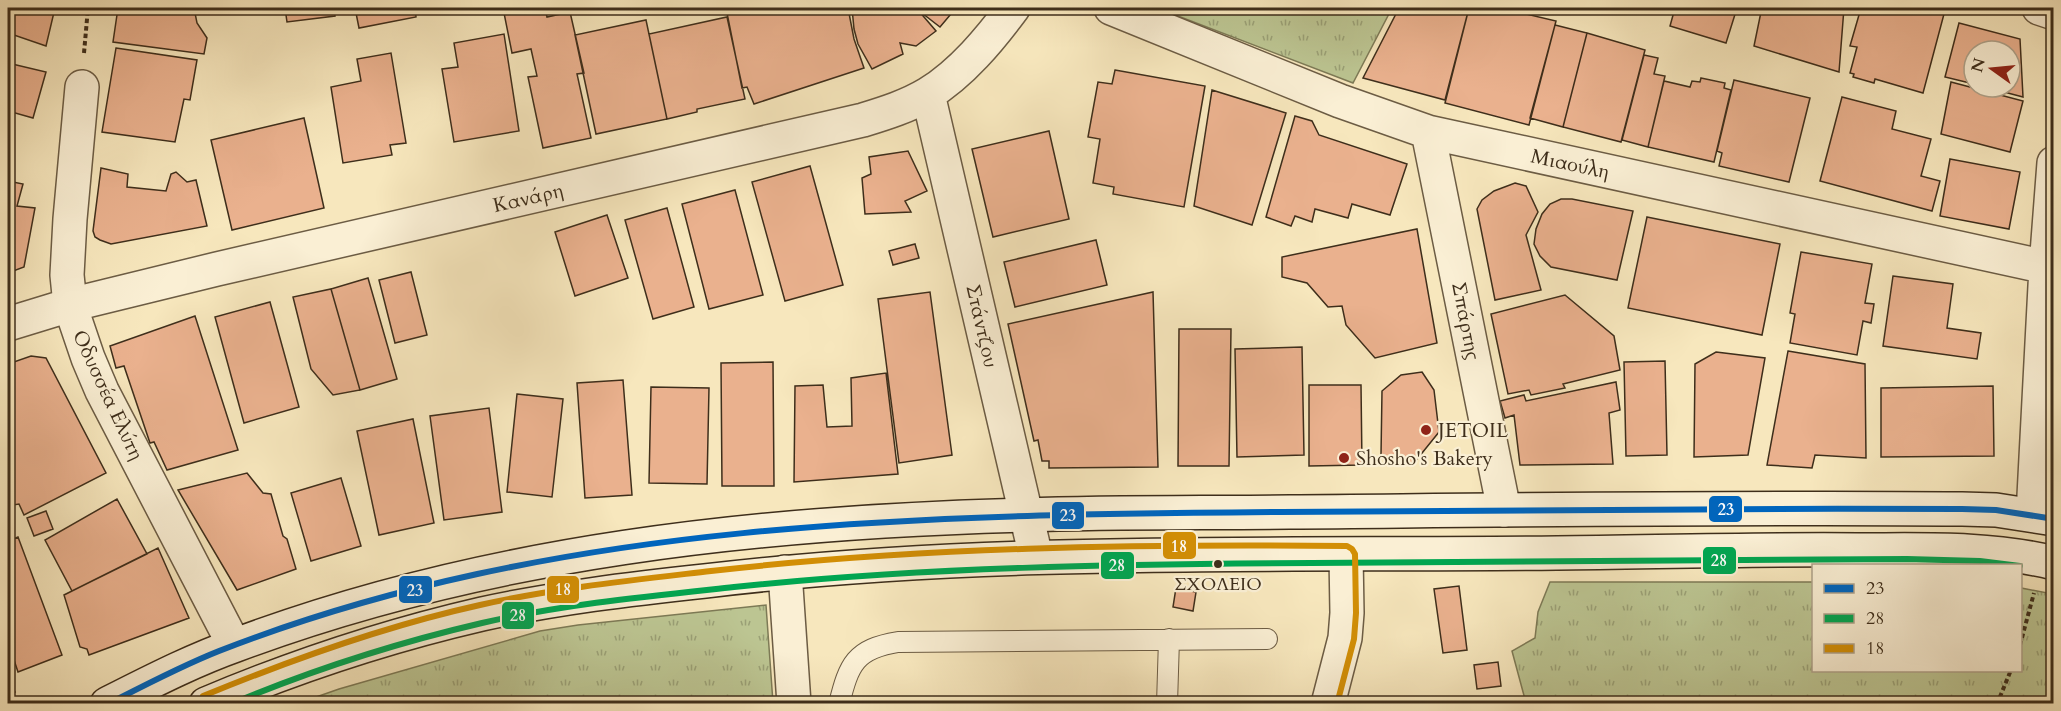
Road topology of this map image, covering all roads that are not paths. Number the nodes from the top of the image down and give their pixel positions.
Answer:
1 (1013, 8) edge
2 (1111, 8) edge
3 (2039, 8) edge
4 (2054, 13) edge
5 (82, 87) road end
6 (928, 94) junction
7 (1428, 132) junction
8 (2054, 163) edge
9 (2046, 267) junction
10 (69, 305) junction
11 (8, 324) edge
12 (1504, 510) junction
13 (1027, 515) junction
14 (2043, 517) edge
15 (1346, 555) junction
16 (1036, 557) junction
17 (2047, 562) edge
18 (785, 572) junction
19 (1170, 639) junction
20 (1268, 639) dead end
21 (234, 645) junction
22 (107, 704) edge
23 (206, 704) edge
24 (794, 704) edge
25 (839, 704) edge
26 (1167, 704) edge
27 (1328, 704) edge

1 - 6 street, Κανάρη
2 - 7 street, Μιαούλη
3 - 4 street
5 - 10 street, Οδυσσέα Ελύτη
6 - 10 street, Κανάρη
6 - 13 street, Στάντζου
7 - 9 street, Μιαούλη
7 - 12 street, Σπάρτης
8 - 9 street
9 - 14 street
10 - 11 street, Κανάρη
10 - 21 street, Οδυσσέα Ελύτη
12 - 13 street
12 - 14 street
13 - 16 street, Στάντζου
13 - 21 street
15 - 16 street
15 - 17 street
15 - 27 street
16 - 18 street
18 - 23 street
18 - 24 street
19 - 20 lane
19 - 25 lane
19 - 26 lane
21 - 22 street

